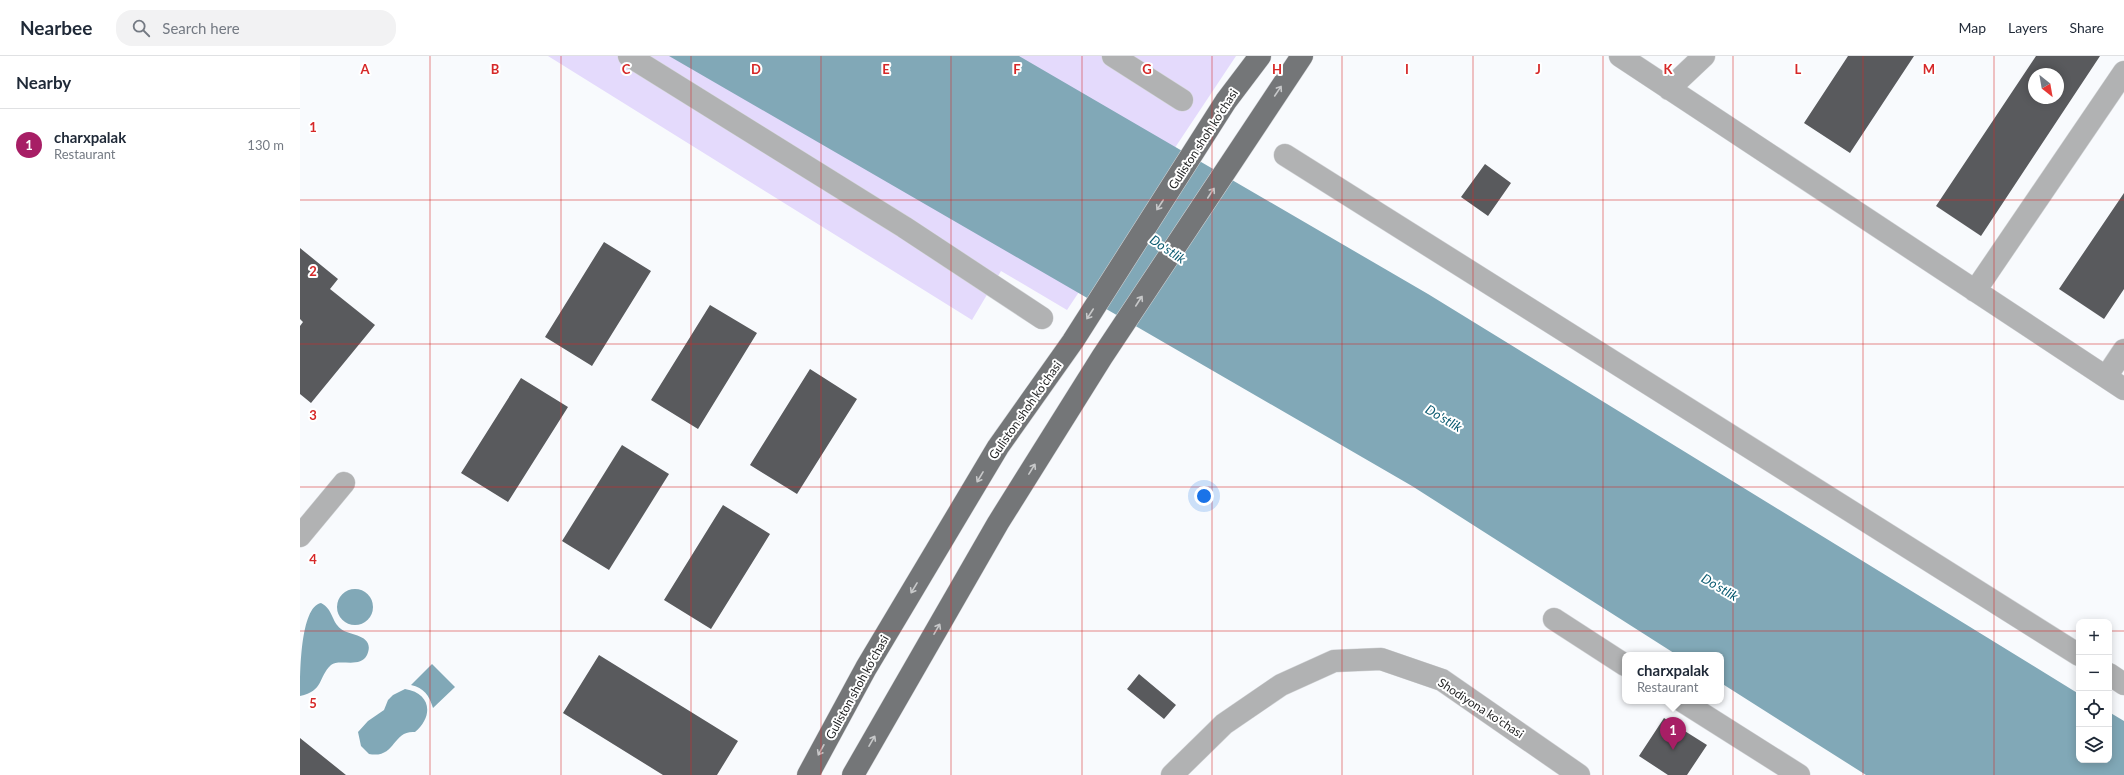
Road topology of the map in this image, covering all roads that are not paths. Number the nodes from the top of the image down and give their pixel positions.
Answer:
1 (628, 56) edge
2 (1113, 56) edge
3 (1260, 56) edge
4 (1302, 56) edge
5 (1620, 56) edge
6 (1704, 56) edge
7 (2124, 72) edge
8 (1669, 89) junction
9 (1182, 100) dead end
10 (1285, 156) dead end
11 (1975, 291) junction
12 (1042, 318) dead end
13 (2124, 350) edge
14 (2106, 377) junction
15 (2124, 389) edge
16 (344, 483) dead end
17 (300, 536) edge
18 (1554, 619) dead end
19 (2076, 653) edge
20 (1622, 663) edge
21 (2112, 676) edge
22 (2124, 684) edge
23 (1687, 704) edge
24 (808, 775) edge
25 (853, 775) edge
26 (1172, 775) edge
27 (1579, 775) edge
28 (1799, 775) edge

1 - 12 street
2 - 9 street
3 -> 24 main road, Guliston shoh ko'chasi
25 -> 4 main road
5 - 8 street
6 - 8 street
7 - 11 street
8 - 11 street
10 - 19 street
11 - 14 street
13 - 14 street
14 - 15 street
16 - 17 street
18 - 20 street
21 - 22 street
23 - 28 street
26 - 27 street, Shodiyona ko'chasi

